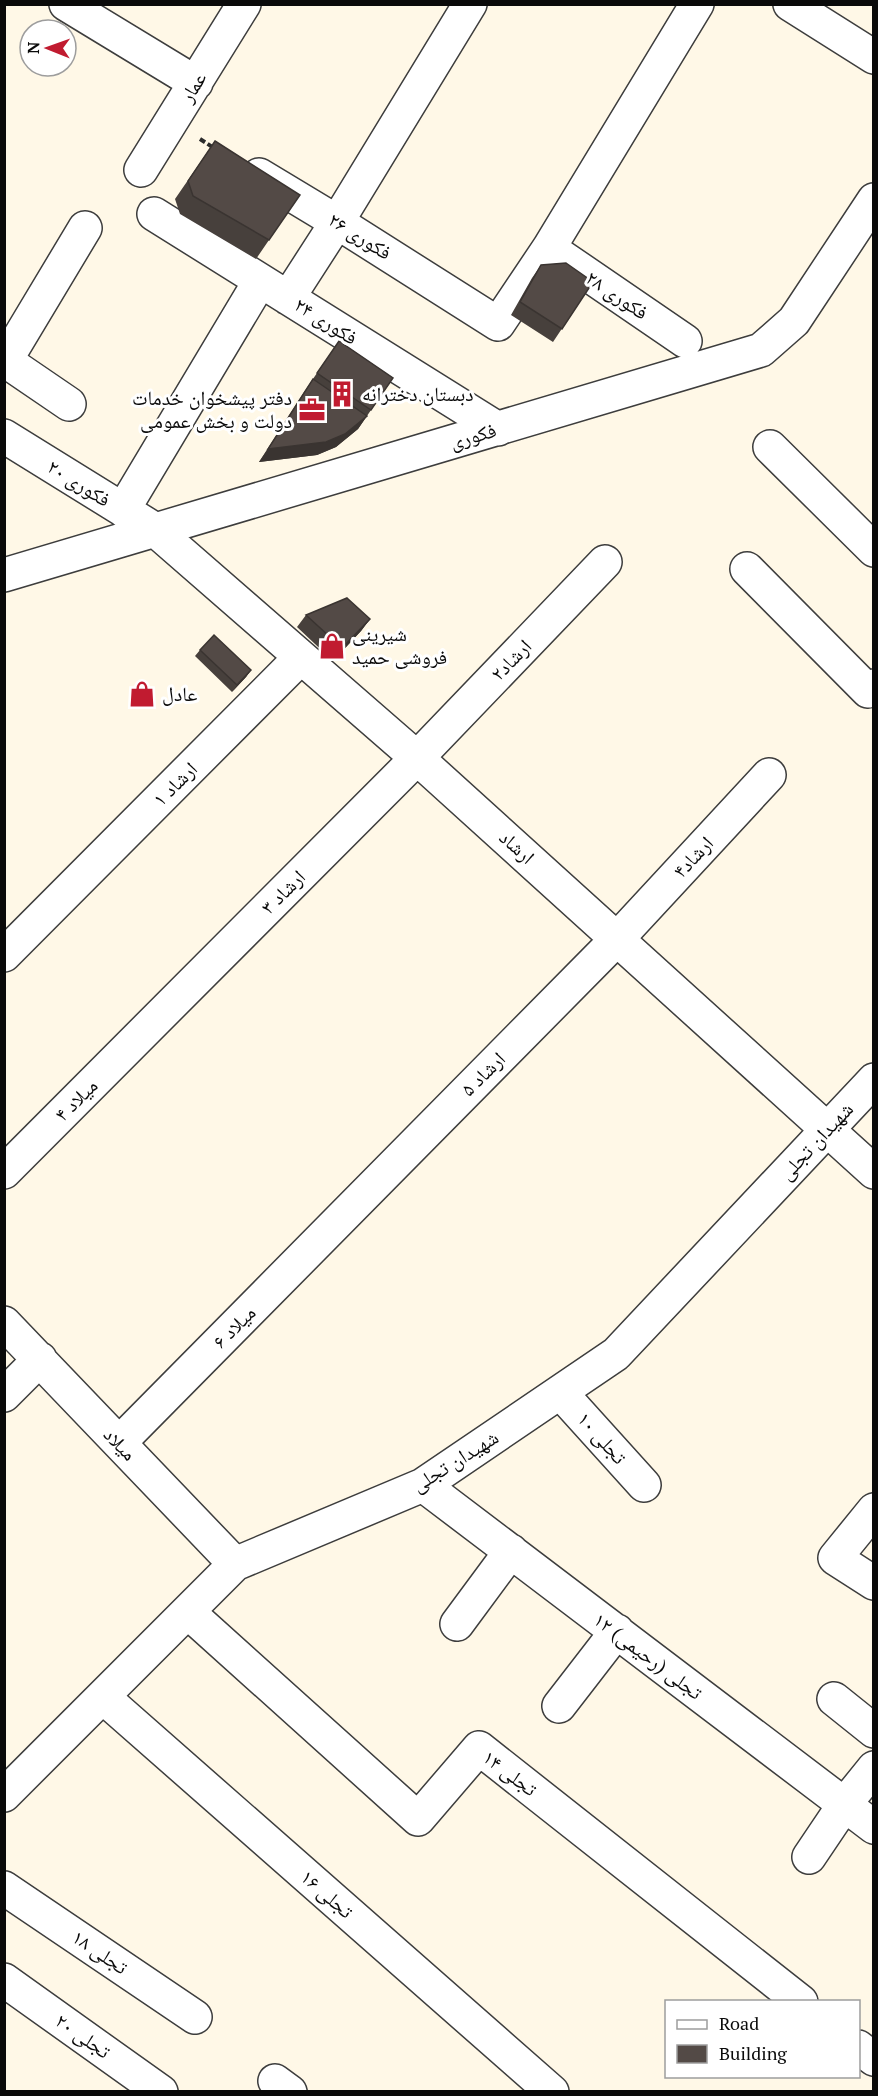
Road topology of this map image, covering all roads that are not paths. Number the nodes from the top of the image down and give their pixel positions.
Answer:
1 (66, 4) edge
2 (244, 4) edge
3 (470, 4) edge
4 (697, 4) edge
5 (790, 4) edge
6 (873, 57) edge
7 (196, 82) junction
8 (230, 158) edge
9 (141, 170) dead end
10 (873, 200) edge
11 (154, 214) dead end
12 (337, 222) junction
13 (85, 228) dead end
14 (549, 248) junction
15 (260, 280) junction
16 (288, 298) junction
17 (685, 341) dead end
18 (5, 362) edge
19 (69, 404) dead end
20 (498, 429) junction
21 (4, 436) edge
22 (770, 447) dead end
23 (123, 510) junction
24 (154, 529) junction
25 (873, 550) edge
26 (605, 562) dead end
27 (747, 569) dead end
28 (4, 575) edge
29 (301, 657) junction
30 (871, 689) edge
31 (417, 758) junction
32 (769, 775) dead end
33 (618, 938) junction
34 (4, 955) edge
35 (148, 1027) joint
36 (873, 1080) edge
37 (828, 1129) junction
38 (4, 1172) edge
39 (873, 1172) edge
40 (348, 1210) joint
41 (4, 1323) edge
42 (40, 1359) junction
43 (560, 1392) junction
44 (4, 1395) edge
45 (119, 1443) junction
46 (423, 1485) junction
47 (644, 1485) dead end
48 (873, 1510) edge
49 (511, 1551) junction
50 (235, 1564) junction
51 (873, 1583) edge
52 (188, 1612) junction
53 (457, 1624) dead end
54 (617, 1631) junction
55 (103, 1697) junction
56 (834, 1699) dead end
57 (559, 1706) dead end
58 (873, 1731) edge
59 (873, 1768) edge
60 (4, 1795) edge
61 (844, 1805) junction
62 (873, 1827) edge
63 (809, 1857) dead end
64 (4, 1888) edge
65 (4, 1980) edge
66 (800, 2000) edge
67 (195, 2017) dead end
68 (860, 2049) edge
69 (873, 2059) edge
70 (161, 2091) edge
71 (552, 2091) edge

1 - 7 street
2 - 7 street, عمار
3 - 12 street
4 - 14 street
5 - 6 street
7 - 9 street, عمار
8 - 12 street, فکوری ۲۶
10 - 20 street, فکوری
11 - 15 street, فکوری ۲۴
12 - 14 street, فکوری ۲۶
12 - 16 street
13 - 18 street
14 - 17 street, فکوری ۲۸
15 - 16 street, فکوری ۲۴
15 - 23 street
16 - 20 street, فکوری ۲۴
18 - 19 street
20 - 24 street, فکوری
21 - 23 street, فکوری ۲۰
22 - 25 street
23 - 24 street, فکوری ۲۰
24 - 28 street, فکوری
24 - 29 street, ارشاد
26 - 31 street, ۲ارشاد
27 - 30 street
29 - 31 street, ارشاد
29 - 34 street, ۱ ارشاد
31 - 33 street, ارشاد
31 - 35 street, ۳ ارشاد
32 - 33 street, ۴ارشاد
33 - 37 street, ارشاد
33 - 40 street, ۵ ارشاد
35 - 38 street, ۴ میلاد
36 - 37 street, شهیدان تجلی
37 - 39 street, ارشاد
37 - 43 street, شهیدان تجلی
40 - 45 street, ۶ میلاد
41 - 42 street, میلاد
42 - 44 street
42 - 45 street, میلاد
43 - 46 street, شهیدان تجلی
43 - 47 street, ۱۰ تجلی
45 - 50 street, میلاد
46 - 49 street, ۱۲ تجلی (رحیمی)
46 - 50 street, شهیدان تجلی
48 - 51 street
49 - 53 street
49 - 54 street, ۱۲ تجلی (رحیمی)
50 - 52 street, شهیدان تجلی
52 - 55 street, شهیدان تجلی
52 - 66 street, تجلی ۱۴
54 - 57 street
54 - 61 street, ۱۲ تجلی (رحیمی)
55 - 60 street, شهیدان تجلی
55 - 71 street, ۱۶ تجلی
56 - 58 street
59 - 61 street
61 - 62 street, ۱۲ تجلی (رحیمی)
61 - 63 street
64 - 67 street, ۱۸ تجلی
65 - 70 street, ۲۰ تجلی
68 - 69 street

